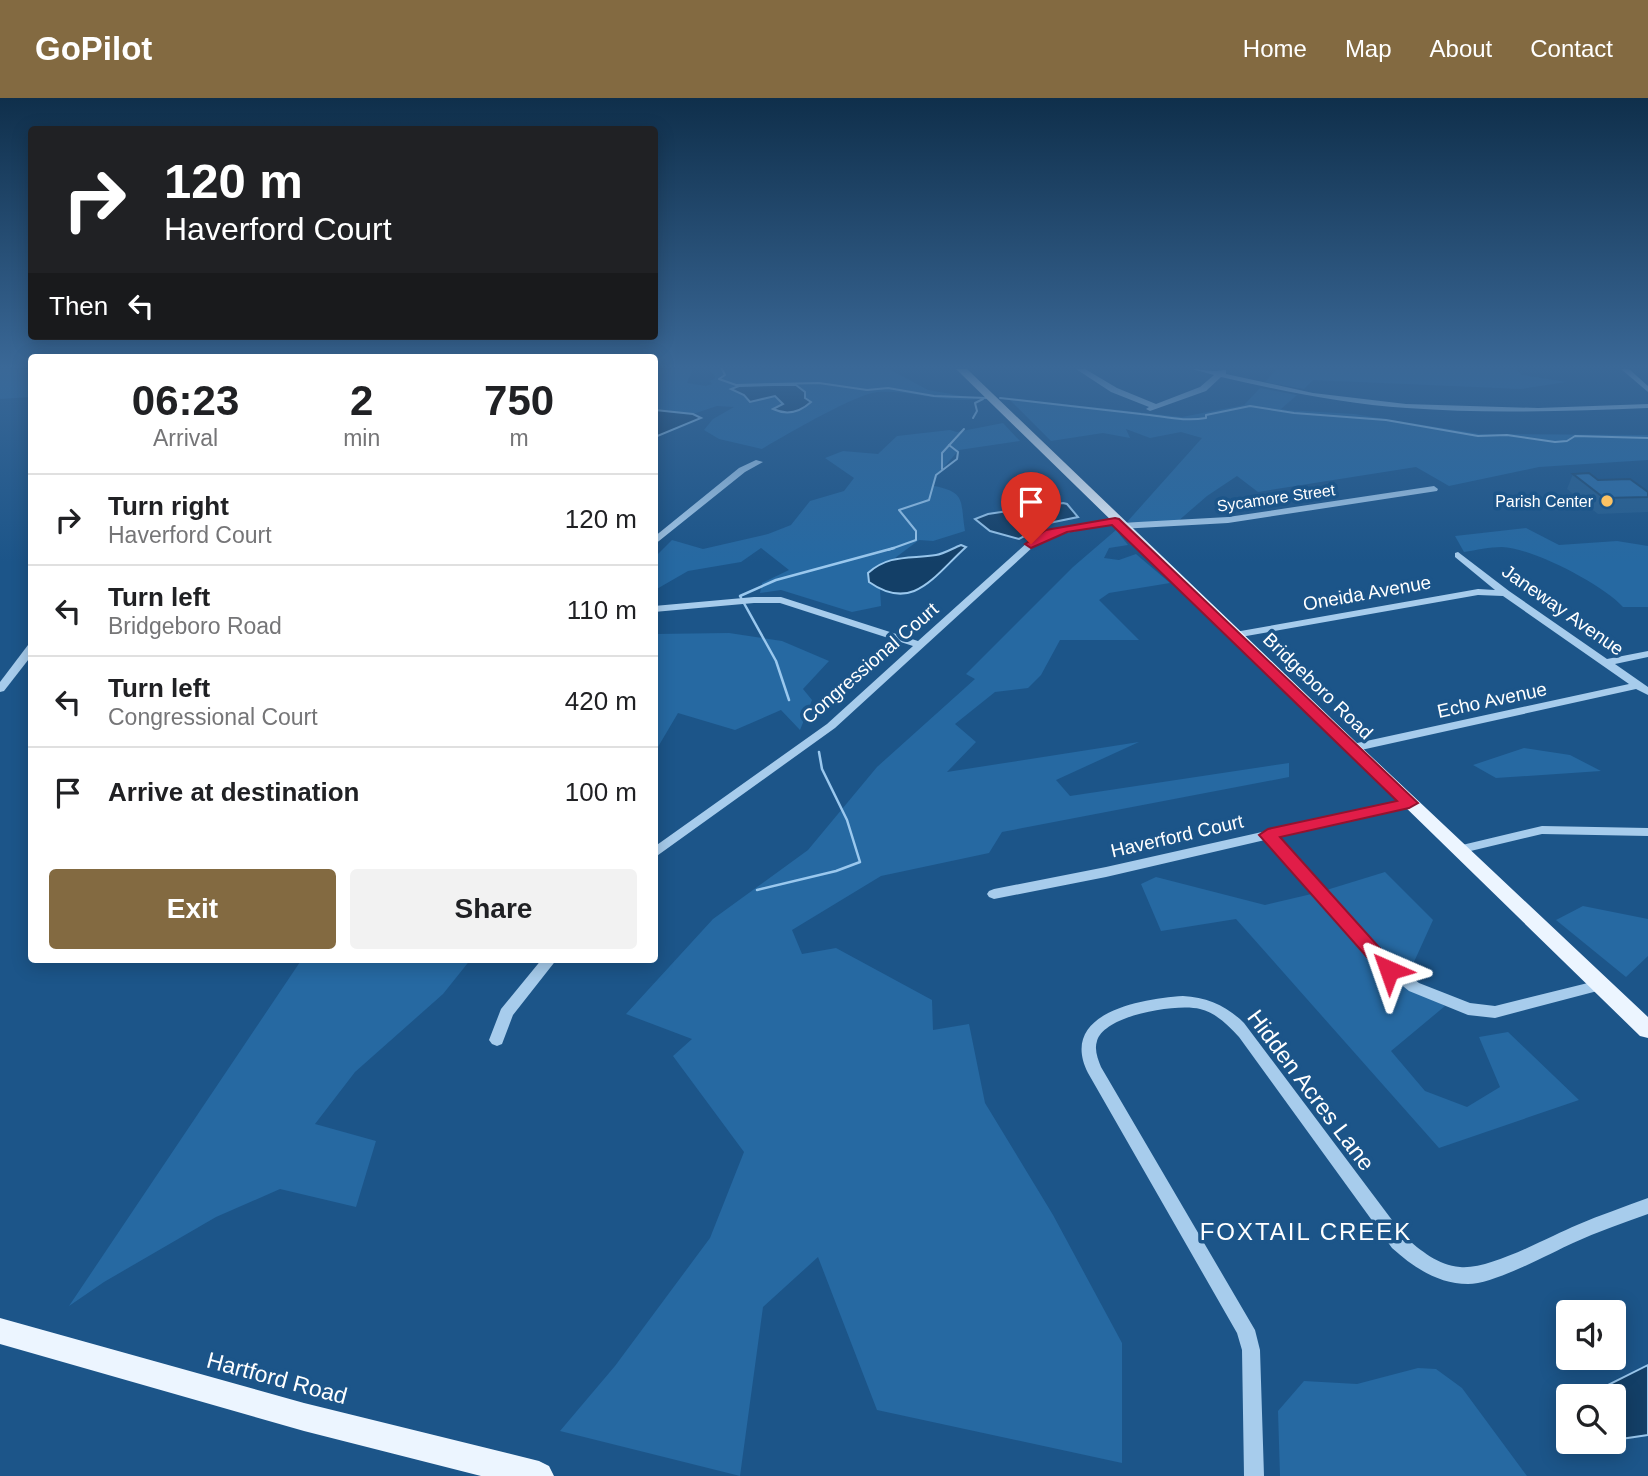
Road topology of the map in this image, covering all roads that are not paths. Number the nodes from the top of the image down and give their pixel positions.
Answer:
1 (1028, 433) edge
2 (759, 462) dead end
3 (1434, 489) dead end
4 (1118, 524) junction
5 (658, 539) edge
6 (1458, 555) dead end
7 (1505, 593) junction
8 (658, 608) edge
9 (1235, 635) junction
10 (920, 645) junction
11 (28, 652) edge
12 (1648, 654) edge
13 (1608, 662) junction
14 (1643, 688) edge
15 (0, 689) edge
16 (1352, 748) junction
17 (1409, 803) junction
18 (1648, 832) edge
19 (1268, 835) junction
20 (1458, 850) junction
21 (658, 851) edge
22 (994, 894) dead end
23 (547, 963) edge
24 (1600, 985) junction
25 (1648, 1030) edge
26 (497, 1041) dead end
27 (1648, 1206) edge
28 (0, 1331) edge
29 (539, 1476) edge
30 (1254, 1476) edge

1 - 4 main road, Bridgeboro Road
2 - 5 street
3 - 4 street, Sycamore Street
4 - 9 main road, Bridgeboro Road
4 - 10 street, Congressional Court
6 - 7 street, Janeway Avenue
7 - 9 street, Oneida Avenue
7 - 13 street, Janeway Avenue
8 - 10 street
9 - 16 main road, Bridgeboro Road
10 - 21 street, Congressional Court
11 - 15 street
12 - 13 street
13 - 14 street, Janeway Avenue
14 - 16 street, Echo Avenue
16 - 17 main road, Bridgeboro Road
17 - 19 street, Haverford Court
17 - 20 main road, Bridgeboro Road
18 - 20 street
19 - 22 street, Haverford Court
19 - 24 street
20 - 24 main road, Bridgeboro Road
23 - 26 street
24 - 25 main road, Bridgeboro Road
27 - 30 street, Hidden Acres Lane
28 - 29 main road, Hartford Road

